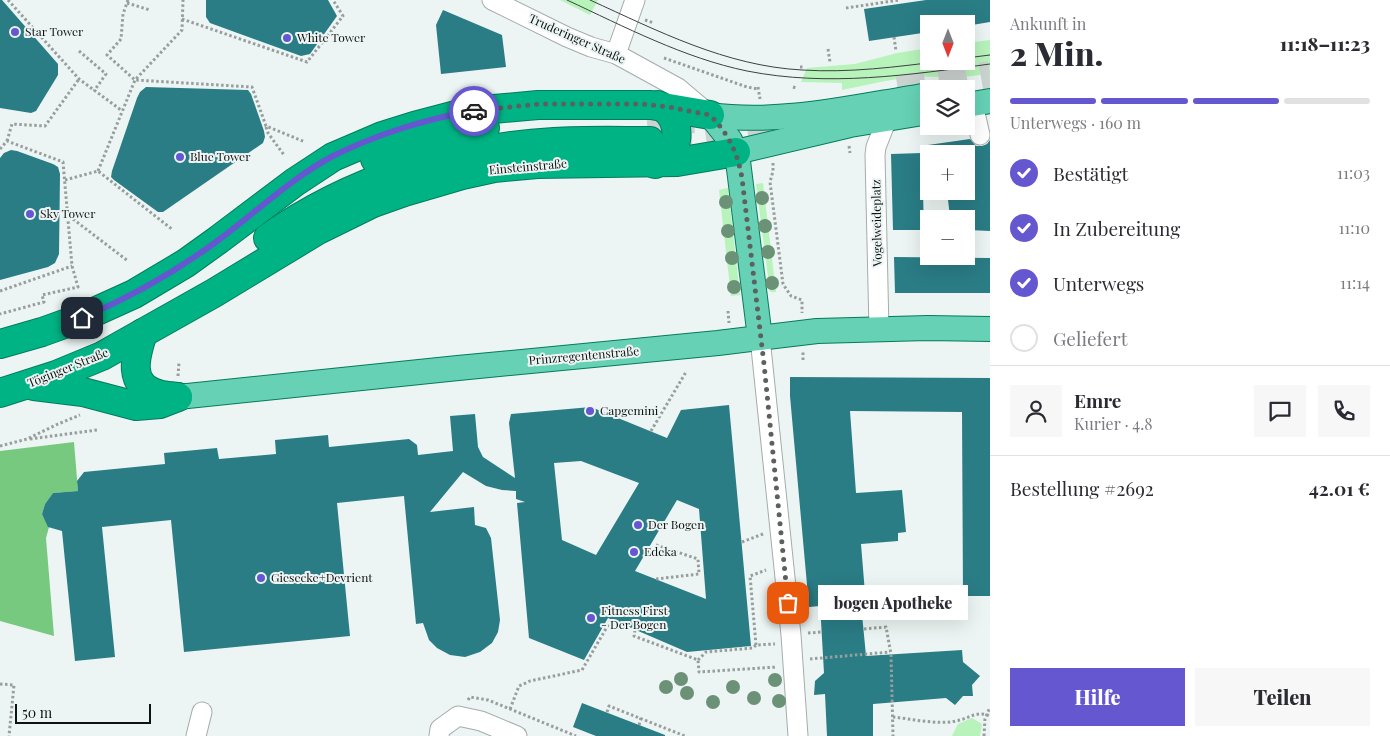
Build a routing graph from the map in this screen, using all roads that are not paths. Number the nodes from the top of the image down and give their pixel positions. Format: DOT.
graph roads {
  1 [pos="492,0"];
  2 [pos="635,0"];
  3 [pos="527,8"];
  4 [pos="616,54"];
  5 [pos="990,85"];
  6 [pos="920,96"];
  7 [pos="975,99"];
  8 [pos="975,106"];
  9 [pos="920,114"];
  10 [pos="710,115"];
  11 [pos="887,119"];
  12 [pos="652,133"];
  13 [pos="980,135"];
  14 [pos="736,152"];
  15 [pos="151,328"];
  16 [pos="990,329"];
  17 [pos="880,330"];
  18 [pos="760,338"];
  19 [pos="0,344"];
  20 [pos="27,386"];
  21 [pos="0,393"];
  22 [pos="178,397"];
  23 [pos="202,712"];
  24 [pos="196,736"];
  25 [pos="438,736"];
  26 [pos="517,736"];
  27 [pos="798,736"];
  1 -- 3 [label="street, Truderinger Straße"];
  2 -- 4 [label="street"];
  3 -- 4 [label="street, Truderinger Straße"];
  4 -- 10 [label="street, Truderinger Straße"];
  5 -- 7 [label="main road"];
  6 -- 10 [label="main road"];
  8 -- 13 [label="street"];
  9 -- 11 [label="main road"];
  10 -- 12 [label="highway"];
  10 -- 14 [label="main road"];
  11 -- 14 [label="main road"];
  11 -- 17 [label="street, Vogelweideplatz"];
  12 -- 14 [label="highway"];
  12 -- 15 [label="highway, Töginger Straße"];
  12 -- 19 [label="highway"];
  14 -- 18 [label="main road"];
  15 -- 20 [label="highway, Töginger Straße"];
  15 -- 22 [label="highway"];
  16 -- 17 [label="main road, Prinzregentenstraße"];
  17 -- 18 [label="main road, Prinzregentenstraße"];
  18 -- 22 [label="main road, Prinzregentenstraße"];
  18 -- 27 [label="street"];
  20 -- 21 [label="highway, Töginger Straße"];
  20 -- 22 [label="highway"];
  23 -- 24 [label="street"];
  25 -- 26 [label="street"];
}
